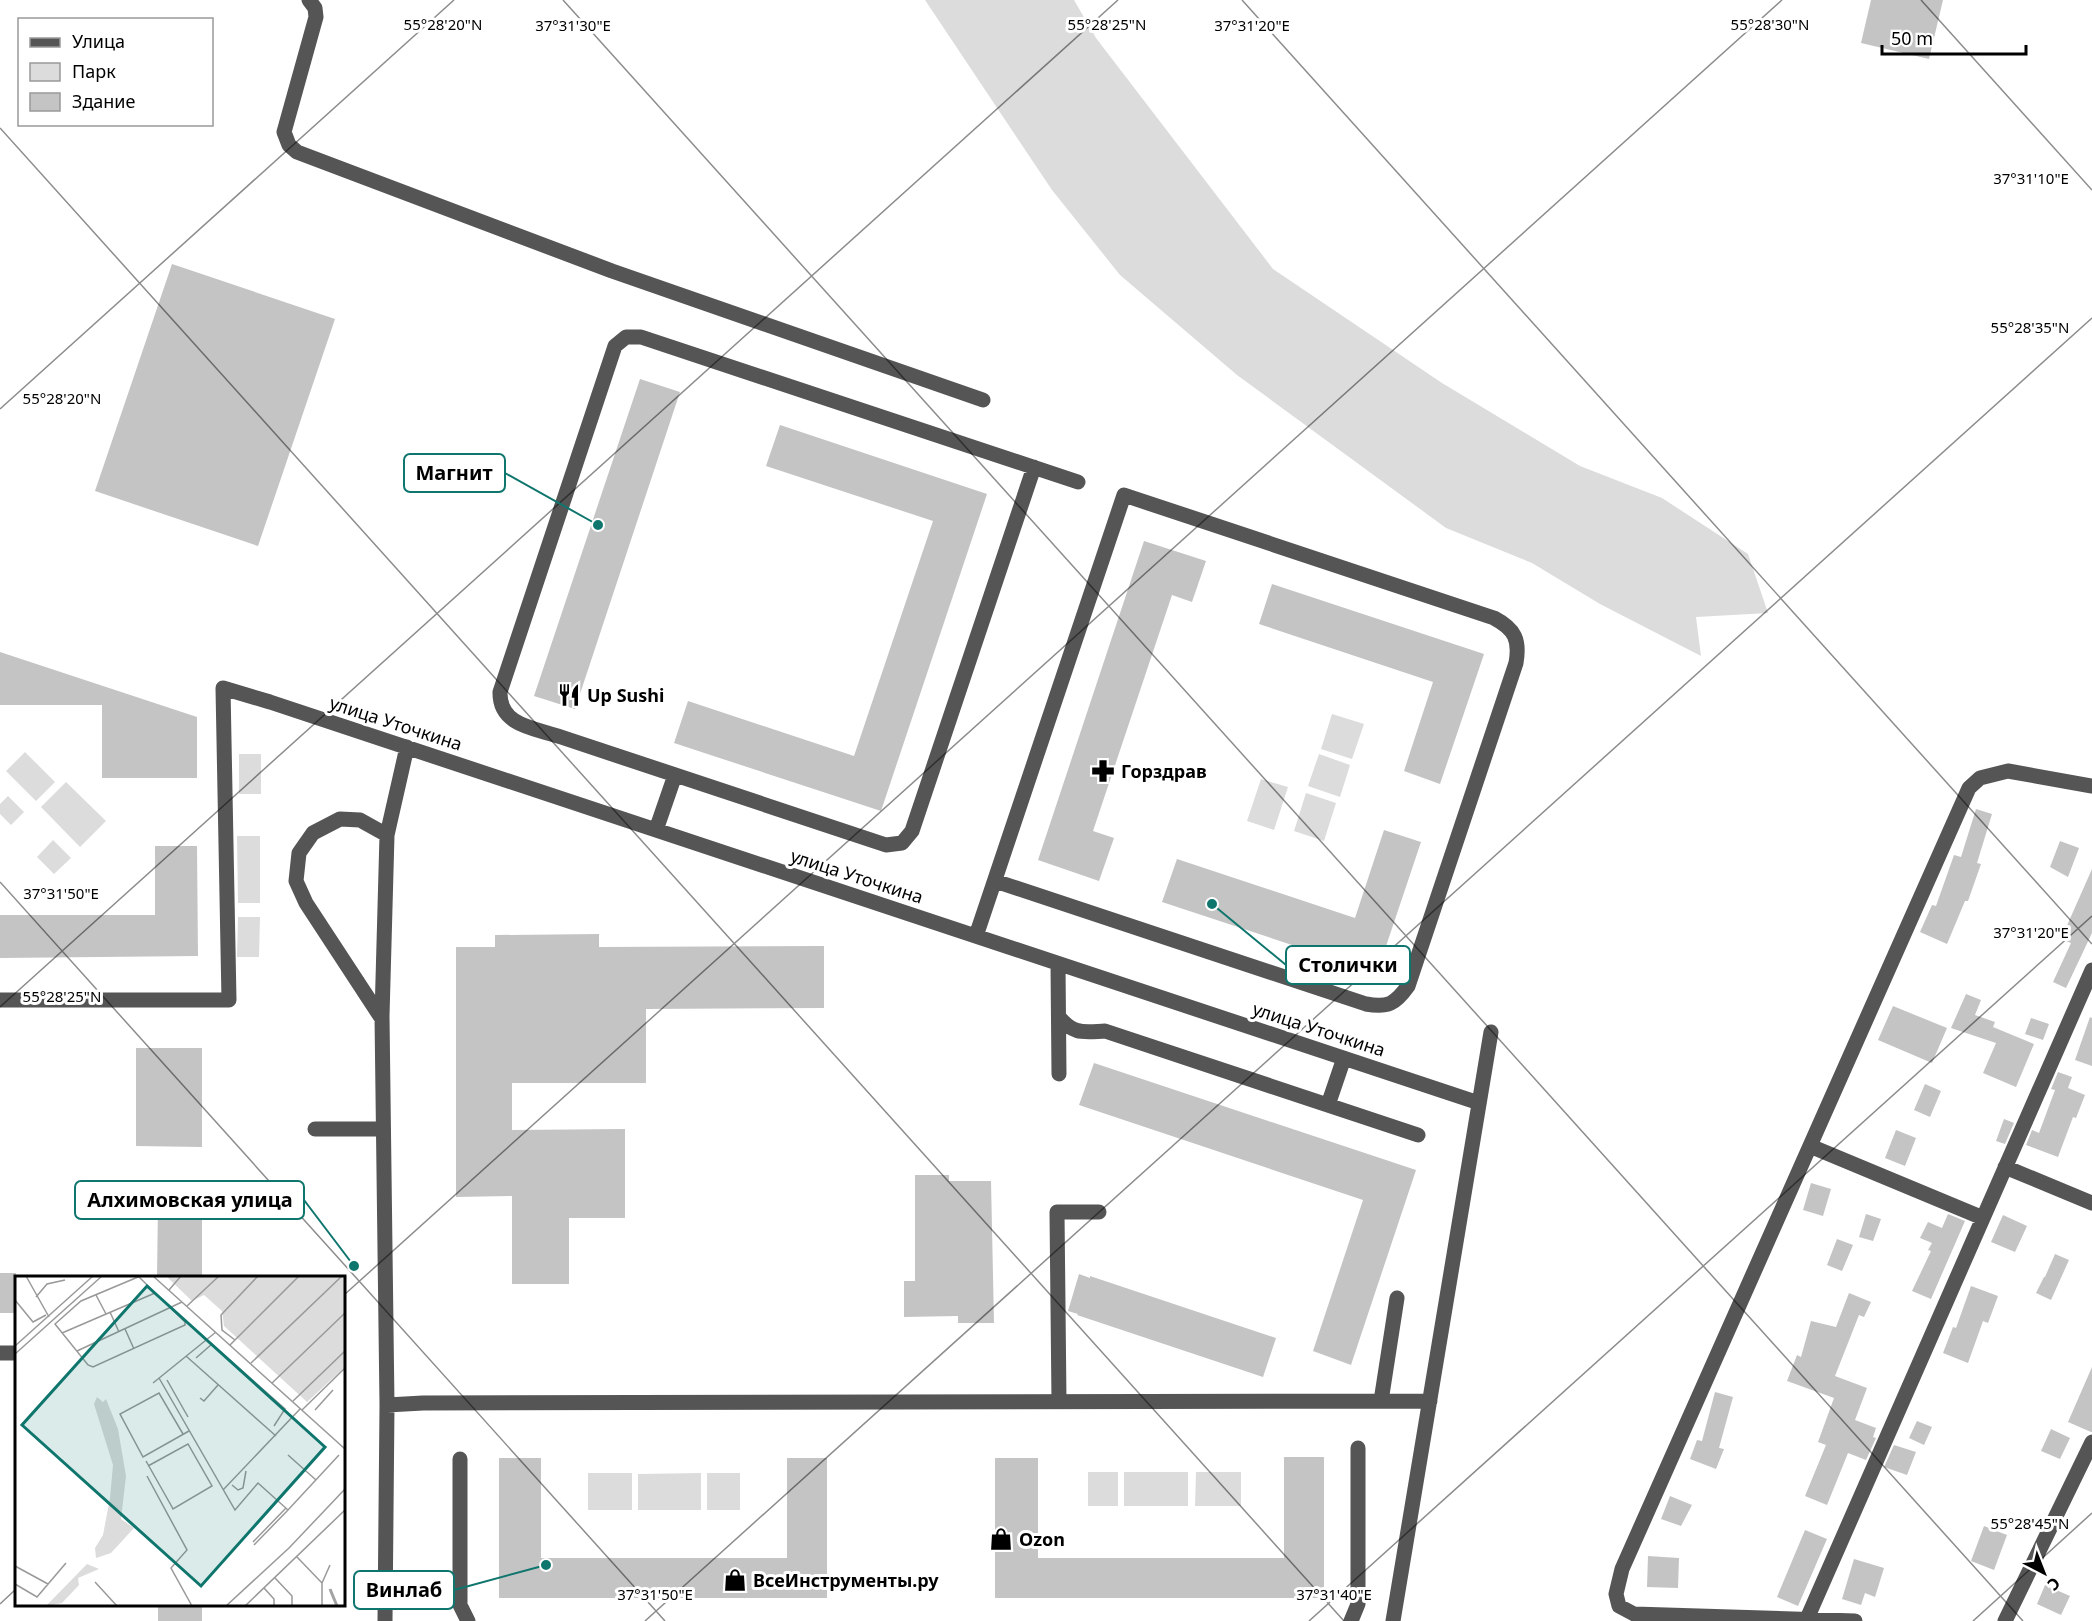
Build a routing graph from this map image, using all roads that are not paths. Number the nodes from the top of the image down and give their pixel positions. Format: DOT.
graph roads {
  1 [pos="309,0"];
  2 [pos="983,400"];
  3 [pos="1034,467"];
  4 [pos="1078,482"];
  5 [pos="407,747"];
  6 [pos="675,775"];
  7 [pos="2092,786"];
  8 [pos="656,830"];
  9 [pos="387,835"];
  10 [pos="995,881"];
  11 [pos="976,936"];
  12 [pos="1059,964"];
  13 [pos="2092,970"];
  14 [pos="0,1000"];
  15 [pos="1059,1017"];
  16 [pos="382,1019"];
  17 [pos="1491,1032"];
  18 [pos="1344,1058"];
  19 [pos="1059,1074"];
  20 [pos="1479,1103"];
  21 [pos="1328,1105"];
  22 [pos="315,1129"];
  23 [pos="383,1129"];
  24 [pos="1418,1135"];
  25 [pos="1810,1146"];
  26 [pos="2005,1167"];
  27 [pos="2092,1203"];
  28 [pos="1099,1212"];
  29 [pos="1983,1218"];
  30 [pos="1397,1298"];
  31 [pos="1059,1401"];
  32 [pos="1381,1401"];
  33 [pos="1430,1401"];
  34 [pos="387,1405"];
  35 [pos="2092,1442"];
  36 [pos="1358,1448"];
  37 [pos="460,1459"];
  38 [pos="1806,1620"];
  39 [pos="385,1621"];
  40 [pos="468,1621"];
  41 [pos="1351,1621"];
  42 [pos="1393,1621"];
  43 [pos="1855,1621"];
  44 [pos="2005,1621"];
  1 -- 2 [label="street"];
  3 -- 4 [label="street"];
  3 -- 6 [label="street"];
  3 -- 6 [label="street"];
  5 -- 8 [label="street, улица Уточкина"];
  5 -- 9 [label="street"];
  5 -- 14 [label="street, улица Уточкина"];
  6 -- 8 [label="street"];
  7 -- 25 [label="street"];
  8 -- 11 [label="street, улица Уточкина"];
  9 -- 16 [label="street"];
  9 -- 16 [label="street"];
  10 -- 10 [label="street"];
  10 -- 11 [label="street"];
  11 -- 12 [label="street, улица Уточкина"];
  12 -- 15 [label="street"];
  12 -- 18 [label="street, улица Уточкина"];
  13 -- 26 [label="street"];
  15 -- 19 [label="street"];
  15 -- 21 [label="street"];
  16 -- 23 [label="street"];
  17 -- 20 [label="street"];
  18 -- 20 [label="street, улица Уточкина"];
  18 -- 21 [label="street"];
  20 -- 33 [label="street"];
  21 -- 24 [label="street"];
  22 -- 23 [label="street"];
  23 -- 34 [label="street"];
  25 -- 29 [label="street"];
  25 -- 38 [label="street"];
  26 -- 27 [label="street"];
  26 -- 29 [label="street"];
  28 -- 31 [label="street"];
  29 -- 38 [label="street"];
  30 -- 32 [label="street"];
  31 -- 32 [label="street"];
  31 -- 34 [label="street"];
  32 -- 33 [label="street"];
  33 -- 42 [label="street"];
  34 -- 39 [label="street"];
  35 -- 44 [label="street"];
  36 -- 41 [label="street"];
  37 -- 40 [label="street"];
  38 -- 43 [label="street"];
}
